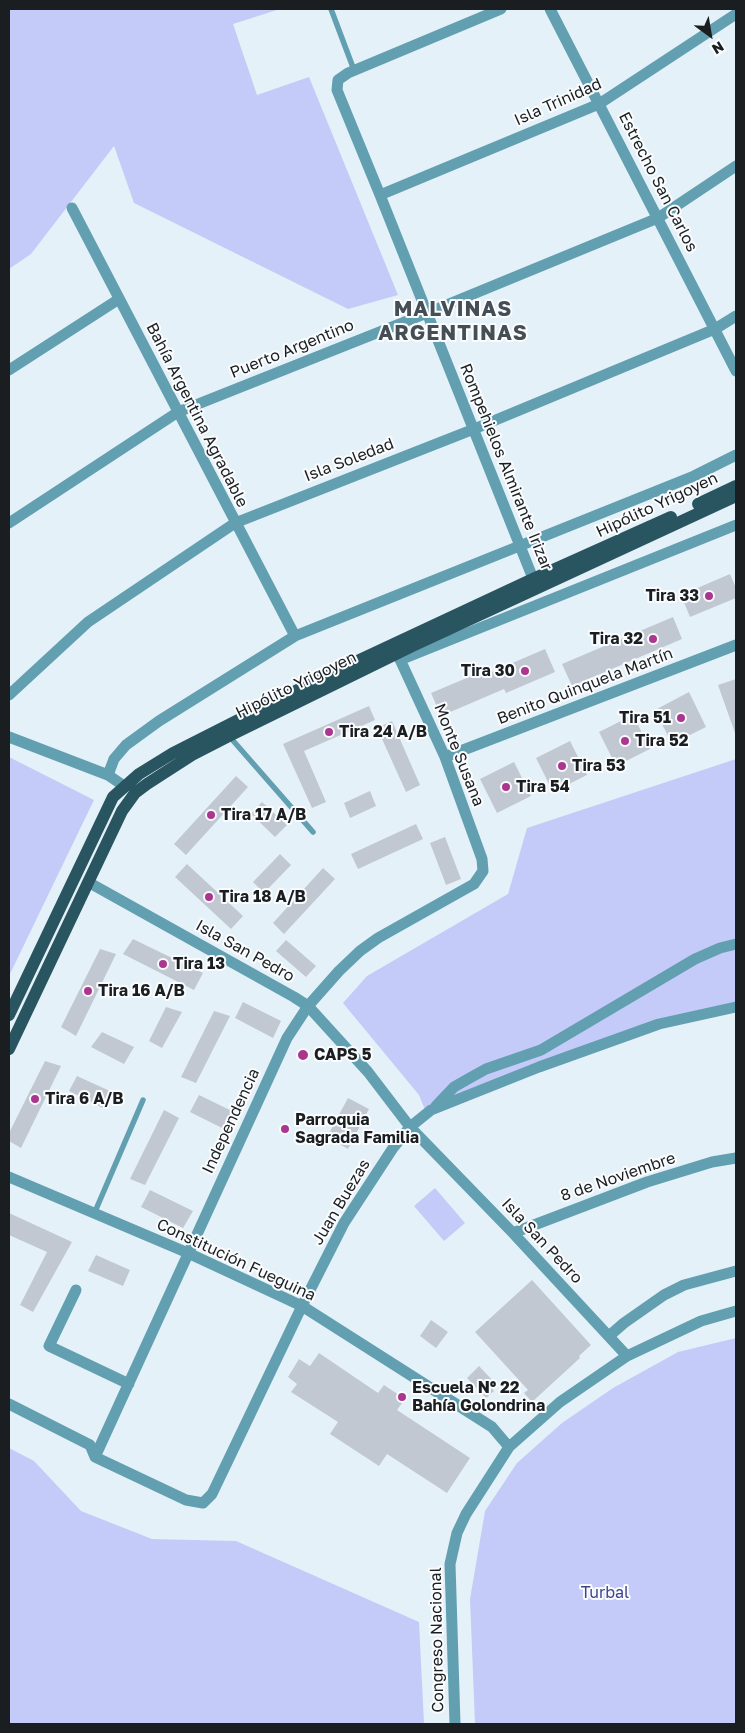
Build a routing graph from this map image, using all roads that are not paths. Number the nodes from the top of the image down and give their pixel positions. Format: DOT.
graph roads {
  1 [pos="331,9"];
  2 [pos="501,9"];
  3 [pos="550,9"];
  4 [pos="736,14"];
  5 [pos="354,70"];
  6 [pos="599,104"];
  7 [pos="736,166"];
  8 [pos="380,195"];
  9 [pos="72,208"];
  10 [pos="658,218"];
  11 [pos="119,299"];
  12 [pos="427,313"];
  13 [pos="736,316"];
  14 [pos="715,330"];
  15 [pos="9,370"];
  16 [pos="736,371"];
  17 [pos="178,412"];
  18 [pos="474,429"];
  19 [pos="736,455"];
  20 [pos="736,486"];
  21 [pos="736,496"];
  22 [pos="9,523"];
  23 [pos="235,523"];
  24 [pos="736,525"];
  25 [pos="520,547"];
  26 [pos="534,583"];
  27 [pos="295,636"];
  28 [pos="736,645"];
  29 [pos="398,657"];
  30 [pos="9,695"];
  31 [pos="230,736"];
  32 [pos="9,737"];
  33 [pos="444,757"];
  34 [pos="108,775"];
  35 [pos="124,786"];
  36 [pos="313,832"];
  37 [pos="483,871"];
  38 [pos="88,882"];
  39 [pos="736,944"];
  40 [pos="308,1006"];
  41 [pos="736,1007"];
  42 [pos="9,1015"];
  43 [pos="9,1049"];
  44 [pos="143,1100"];
  45 [pos="431,1110"];
  46 [pos="410,1127"];
  47 [pos="736,1158"];
  48 [pos="9,1177"];
  49 [pos="94,1214"];
  50 [pos="512,1233"];
  51 [pos="188,1253"];
  52 [pos="736,1272"];
  53 [pos="76,1290"];
  54 [pos="302,1306"];
  55 [pos="736,1311"];
  56 [pos="610,1336"];
  57 [pos="627,1356"];
  58 [pos="129,1384"];
  59 [pos="9,1404"];
  60 [pos="509,1447"];
  61 [pos="95,1457"];
  62 [pos="455,1724"];
  1 -- 5 [label="lane"];
  2 -- 5 [label="street"];
  3 -- 6 [label="street, Estrecho San Carlos"];
  4 -- 6 [label="street, Isla Trinidad"];
  5 -- 8 [label="street, Rompehielos Almirante Irizar"];
  6 -- 8 [label="street, Isla Trinidad"];
  6 -- 10 [label="street, Estrecho San Carlos"];
  7 -- 10 [label="street, Puerto Argentino"];
  8 -- 12 [label="street, Rompehielos Almirante Irizar"];
  9 -- 11 [label="street, Bahía Argentina Agradable"];
  10 -- 12 [label="street, Puerto Argentino"];
  10 -- 14 [label="street, Estrecho San Carlos"];
  11 -- 15 [label="street"];
  11 -- 17 [label="street, Bahía Argentina Agradable"];
  12 -- 17 [label="street, Puerto Argentino"];
  12 -- 18 [label="street, Rompehielos Almirante Irizar"];
  13 -- 14 [label="street, Isla Soledad"];
  14 -- 16 [label="street, Estrecho San Carlos"];
  14 -- 18 [label="street, Isla Soledad"];
  17 -- 22 [label="street, Puerto Argentino"];
  17 -- 23 [label="street, Bahía Argentina Agradable"];
  18 -- 23 [label="street, Isla Soledad"];
  18 -- 25 [label="street, Rompehielos Almirante Irizar"];
  19 -- 25 [label="street"];
  20 -- 26 [label="main road, Hipólito Yrigoyen"];
  21 -- 26 [label="main road, Hipólito Yrigoyen"];
  23 -- 27 [label="street, Bahía Argentina Agradable"];
  23 -- 30 [label="street, Isla Soledad"];
  24 -- 29 [label="street"];
  25 -- 26 [label="street, Rompehielos Almirante Irizar"];
  25 -- 27 [label="street"];
  26 -- 29 [label="main road, Hipólito Yrigoyen"];
  26 -- 35 [label="main road, Hipólito Yrigoyen"];
  27 -- 34 [label="street"];
  28 -- 33 [label="street, Benito Quinquela Martín"];
  29 -- 31 [label="main road, Hipólito Yrigoyen"];
  29 -- 33 [label="street, Monte Susana"];
  31 -- 36 [label="lane"];
  31 -- 38 [label="main road, Hipólito Yrigoyen"];
  32 -- 34 [label="street"];
  33 -- 37 [label="street, Monte Susana"];
  34 -- 35 [label="street"];
  35 -- 42 [label="main road, Hipólito Yrigoyen"];
  37 -- 40 [label="street, Independencia"];
  38 -- 40 [label="street, Isla San Pedro"];
  38 -- 43 [label="main road, Hipólito Yrigoyen"];
  39 -- 45 [label="street"];
  40 -- 46 [label="street, Isla San Pedro"];
  40 -- 51 [label="street, Independencia"];
  41 -- 45 [label="street, Juan Buezas"];
  44 -- 49 [label="lane"];
  45 -- 46 [label="street, Juan Buezas"];
  46 -- 50 [label="street, Isla San Pedro"];
  46 -- 54 [label="street, Juan Buezas"];
  47 -- 50 [label="street, 8 de Noviembre"];
  48 -- 49 [label="street, Constitución Fueguina"];
  49 -- 51 [label="street, Constitución Fueguina"];
  50 -- 56 [label="street, Isla San Pedro"];
  51 -- 54 [label="street, Constitución Fueguina"];
  51 -- 58 [label="street, Independencia"];
  52 -- 56 [label="street"];
  53 -- 58 [label="street"];
  54 -- 60 [label="street, Constitución Fueguina"];
  54 -- 61 [label="street, Juan Buezas"];
  55 -- 57 [label="street, Congreso Nacional"];
  56 -- 57 [label="street, Isla San Pedro"];
  57 -- 60 [label="street, Congreso Nacional"];
  58 -- 61 [label="street, Independencia"];
  59 -- 61 [label="street"];
  60 -- 62 [label="street, Congreso Nacional"];
}
